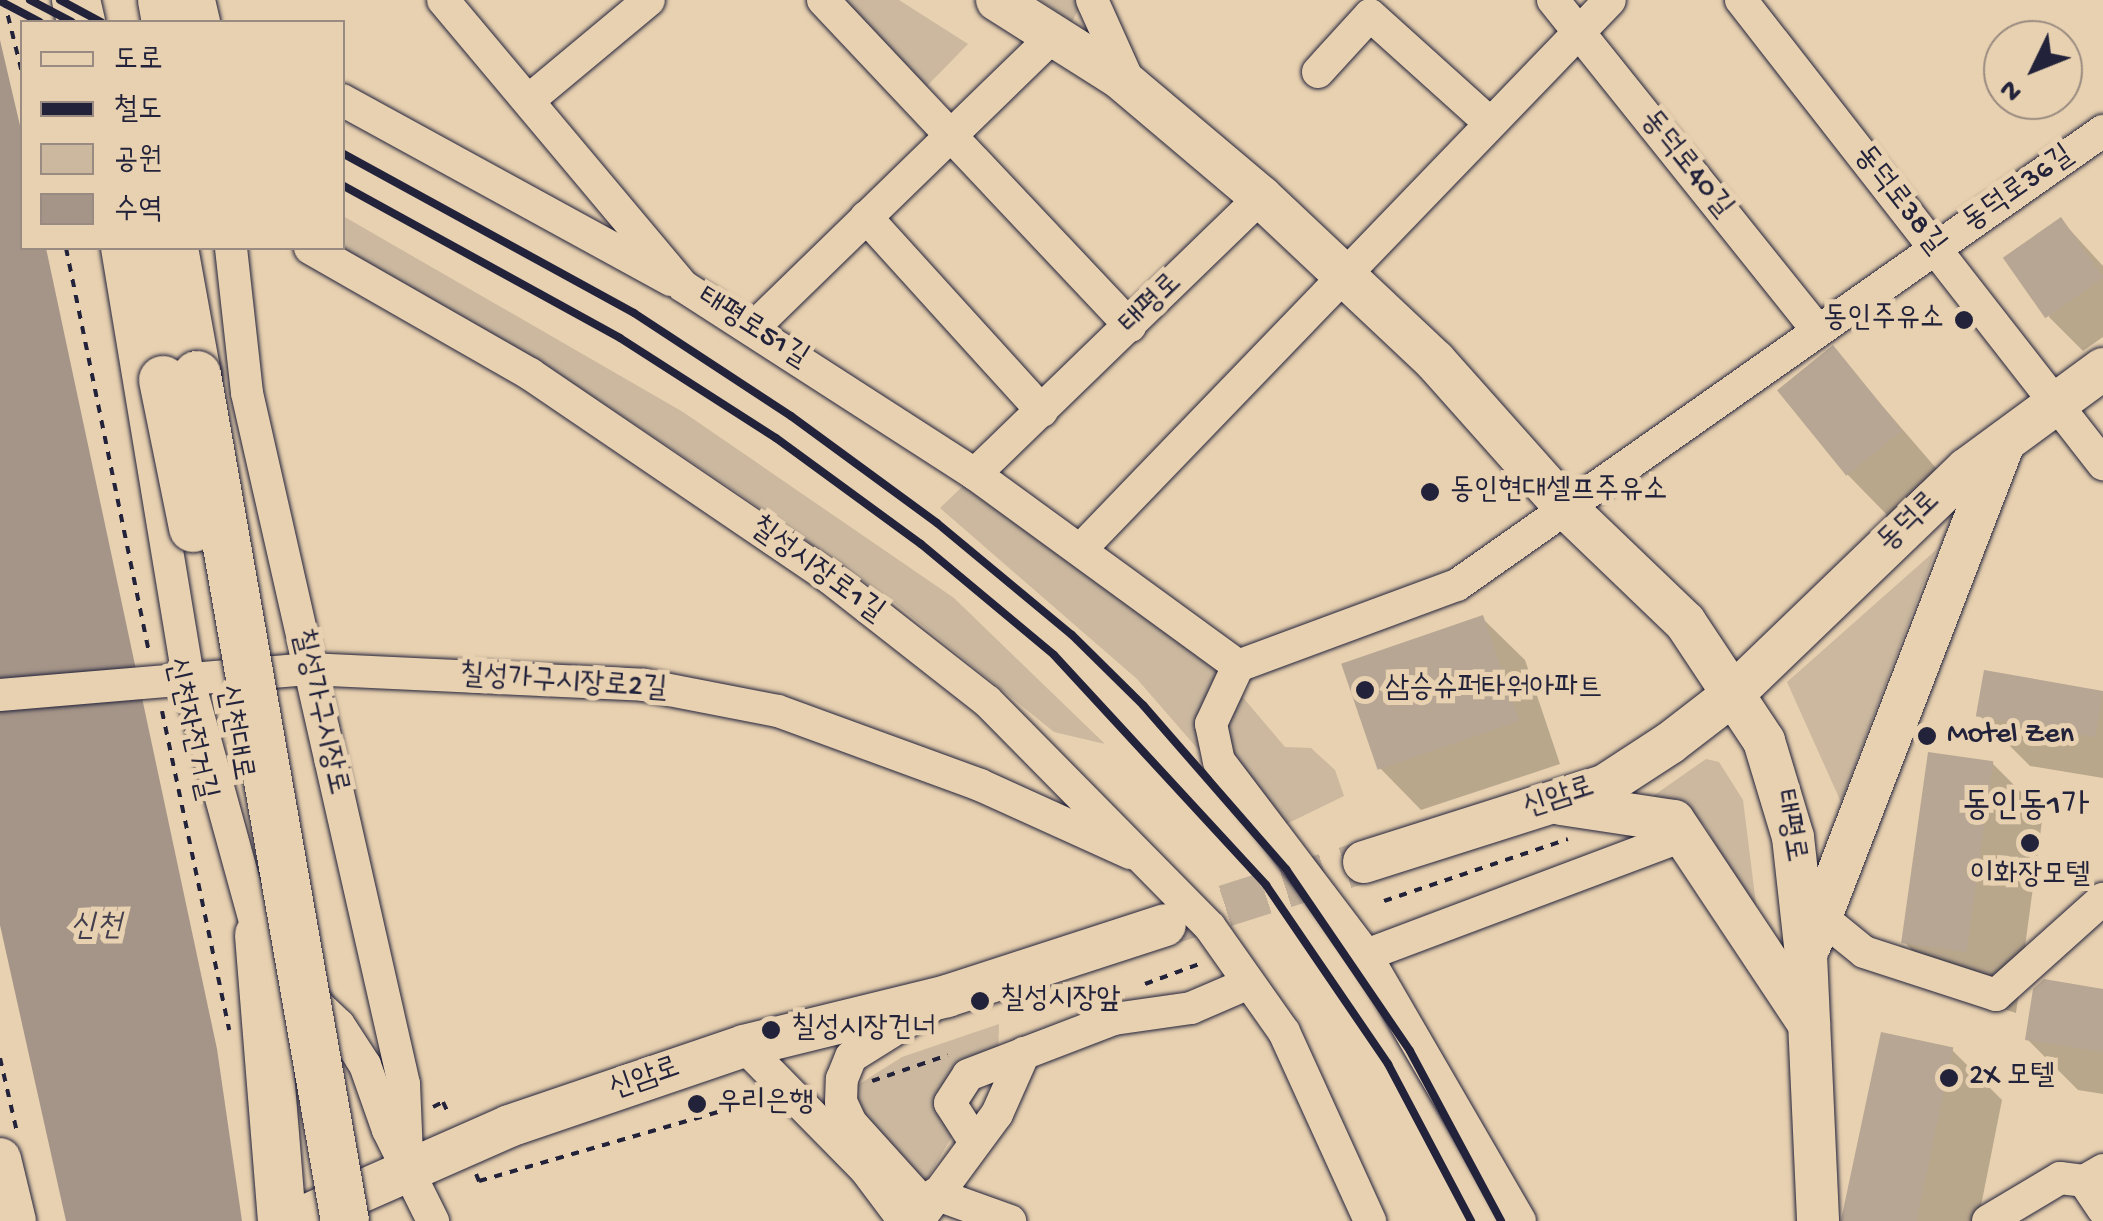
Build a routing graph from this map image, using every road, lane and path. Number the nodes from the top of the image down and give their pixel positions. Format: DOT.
graph roads {
  1 [pos="4,0"];
  2 [pos="649,0"];
  3 [pos="824,0"];
  4 [pos="997,0"];
  5 [pos="1092,0"];
  6 [pos="1554,0"];
  7 [pos="1610,0"];
  8 [pos="1741,0"];
  9 [pos="450,3"];
  10 [pos="1578,32"];
  11 [pos="1054,36"];
  12 [pos="20,65"];
  13 [pos="1318,72"];
  14 [pos="1132,89"];
  15 [pos="530,100"];
  16 [pos="345,102"];
  17 [pos="1489,122"];
  18 [pos="2103,131"];
  19 [pos="950,136"];
  20 [pos="1261,198"];
  21 [pos="866,217"];
  22 [pos="1934,248"];
  23 [pos="66,250"];
  24 [pos="117,250"];
  25 [pos="172,250"];
  26 [pos="193,250"];
  27 [pos="231,250"];
  28 [pos="313,250"];
  29 [pos="1342,274"];
  30 [pos="152,275"];
  31 [pos="684,286"];
  32 [pos="1130,326"];
  33 [pos="753,328"];
  34 [pos="1817,330"];
  35 [pos="2103,369"];
  36 [pos="180,377"];
  37 [pos="2054,402"];
  38 [pos="1042,411"];
  39 [pos="2007,438"];
  40 [pos="2103,464"];
  41 [pos="976,474"];
  42 [pos="1566,508"];
  43 [pos="1081,549"];
  44 [pos="1238,666"];
  45 [pos="308,669"];
  46 [pos="188,678"];
  47 [pos="154,686"];
  48 [pos="0,695"];
  49 [pos="1732,695"];
  50 [pos="1550,802"];
  51 [pos="1684,836"];
  52 [pos="1628,851"];
  53 [pos="1147,862"];
  54 [pos="1364,862"];
  55 [pos="2103,898"];
  56 [pos="1384,901"];
  57 [pos="1166,925"];
  58 [pos="259,935"];
  59 [pos="1813,936"];
  60 [pos="1366,955"];
  61 [pos="1249,983"];
  62 [pos="947,996"];
  63 [pos="1809,1024"];
  64 [pos="231,1038"];
  65 [pos="744,1046"];
  66 [pos="1024,1053"];
  67 [pos="974,1142"];
  68 [pos="0,1159"];
  69 [pos="408,1175"];
  70 [pos="2094,1176"];
  71 [pos="349,1207"];
  72 [pos="2103,1210"];
  73 [pos="922,1212"];
  74 [pos="15,1221"];
  75 [pos="282,1221"];
  76 [pos="294,1221"];
  77 [pos="314,1221"];
  78 [pos="433,1221"];
  79 [pos="904,1221"];
  80 [pos="1010,1221"];
  81 [pos="1370,1221"];
  82 [pos="1520,1221"];
  83 [pos="1818,1221"];
  84 [pos="1988,1221"];
  1 -- 12 [label="path"];
  2 -- 15 [label="street"];
  3 -- 19 [label="street"];
  4 -- 11 [label="main road, 태평로"];
  5 -- 14 [label="street"];
  6 -- 10 [label="street, 동덕로40길"];
  7 -- 10 [label="street"];
  8 -- 22 [label="street, 동덕로38길"];
  9 -- 15 [label="street, 태평로51길"];
  10 -- 17 [label="street"];
  10 -- 34 [label="street, 동덕로40길"];
  11 -- 14 [label="main road, 태평로"];
  11 -- 19 [label="street"];
  13 -- 17 [label="street"];
  14 -- 20 [label="main road, 태평로"];
  15 -- 31 [label="street, 태평로51길"];
  16 -- 31 [label="street"];
  17 -- 29 [label="street"];
  18 -- 22 [label="street, 동덕로36길"];
  19 -- 21 [label="street"];
  19 -- 32 [label="street"];
  20 -- 29 [label="main road, 태평로"];
  20 -- 32 [label="street, 태평로"];
  21 -- 33 [label="street"];
  21 -- 38 [label="street"];
  22 -- 34 [label="street"];
  22 -- 37 [label="street, 동덕로38길"];
  23 -- 47 [label="path, 신천자전거길"];
  24 -- 46 [label="street"];
  25 -- 30 [label="highway, 신천대로"];
  26 -- 30 [label="highway"];
  27 -- 45 [label="street, 칠성가구시장로"];
  28 -- 53 [label="street, 칠성시장로1길"];
  29 -- 42 [label="main road, 태평로"];
  29 -- 43 [label="street"];
  30 -- 36 [label="highway, 신천대로"];
  31 -- 33 [label="street, 태평로51길"];
  32 -- 38 [label="street, 태평로"];
  33 -- 41 [label="street, 태평로51길"];
  34 -- 42 [label="street"];
  35 -- 37 [label="main road, 동덕로"];
  36 -- 71 [label="highway, 신천대로, bridge"];
  36 -- 77 [label="highway, 신천대로, bridge"];
  37 -- 39 [label="main road, 동덕로"];
  37 -- 40 [label="street, 동덕로38길"];
  38 -- 41 [label="street, 태평로"];
  39 -- 49 [label="main road, 동덕로"];
  39 -- 59 [label="main road"];
  41 -- 43 [label="street, 태평로51길"];
  42 -- 44 [label="street"];
  42 -- 49 [label="main road, 태평로"];
  43 -- 44 [label="street, 태평로51길"];
  44 -- 60 [label="street"];
  45 -- 46 [label="street, 칠성가구시장로2길"];
  45 -- 53 [label="street, 칠성가구시장로2길"];
  45 -- 69 [label="street, 칠성가구시장로"];
  46 -- 47 [label="street, 칠성가구시장로2길"];
  46 -- 58 [label="street"];
  47 -- 48 [label="street, 칠성가구시장로2길"];
  47 -- 64 [label="path, 신천자전거길"];
  49 -- 50 [label="main road, 신암로"];
  49 -- 59 [label="main road, 태평로"];
  50 -- 51 [label="main road"];
  50 -- 54 [label="main road, 신암로"];
  51 -- 52 [label="street"];
  51 -- 63 [label="main road"];
  52 -- 56 [label="path"];
  52 -- 60 [label="street"];
  53 -- 61 [label="street, 칠성시장로1길"];
  55 -- 59 [label="street"];
  57 -- 62 [label="main road, 신암로"];
  58 -- 69 [label="street"];
  58 -- 75 [label="highway"];
  59 -- 63 [label="main road, 태평로"];
  60 -- 82 [label="street"];
  61 -- 66 [label="street"];
  61 -- 81 [label="street, 칠성시장로1길"];
  62 -- 65 [label="main road, 신암로"];
  62 -- 73 [label="street, 신암로"];
  63 -- 83 [label="main road, 태평로"];
  65 -- 69 [label="main road, 신암로"];
  65 -- 79 [label="street"];
  66 -- 67 [label="street"];
  66 -- 67 [label="street"];
  67 -- 73 [label="street"];
  68 -- 74 [label="main road"];
  69 -- 71 [label="main road, 신암로"];
  69 -- 78 [label="street"];
  70 -- 72 [label="street"];
  70 -- 84 [label="street"];
  71 -- 76 [label="main road, 신암로"];
  73 -- 80 [label="street"];
}
